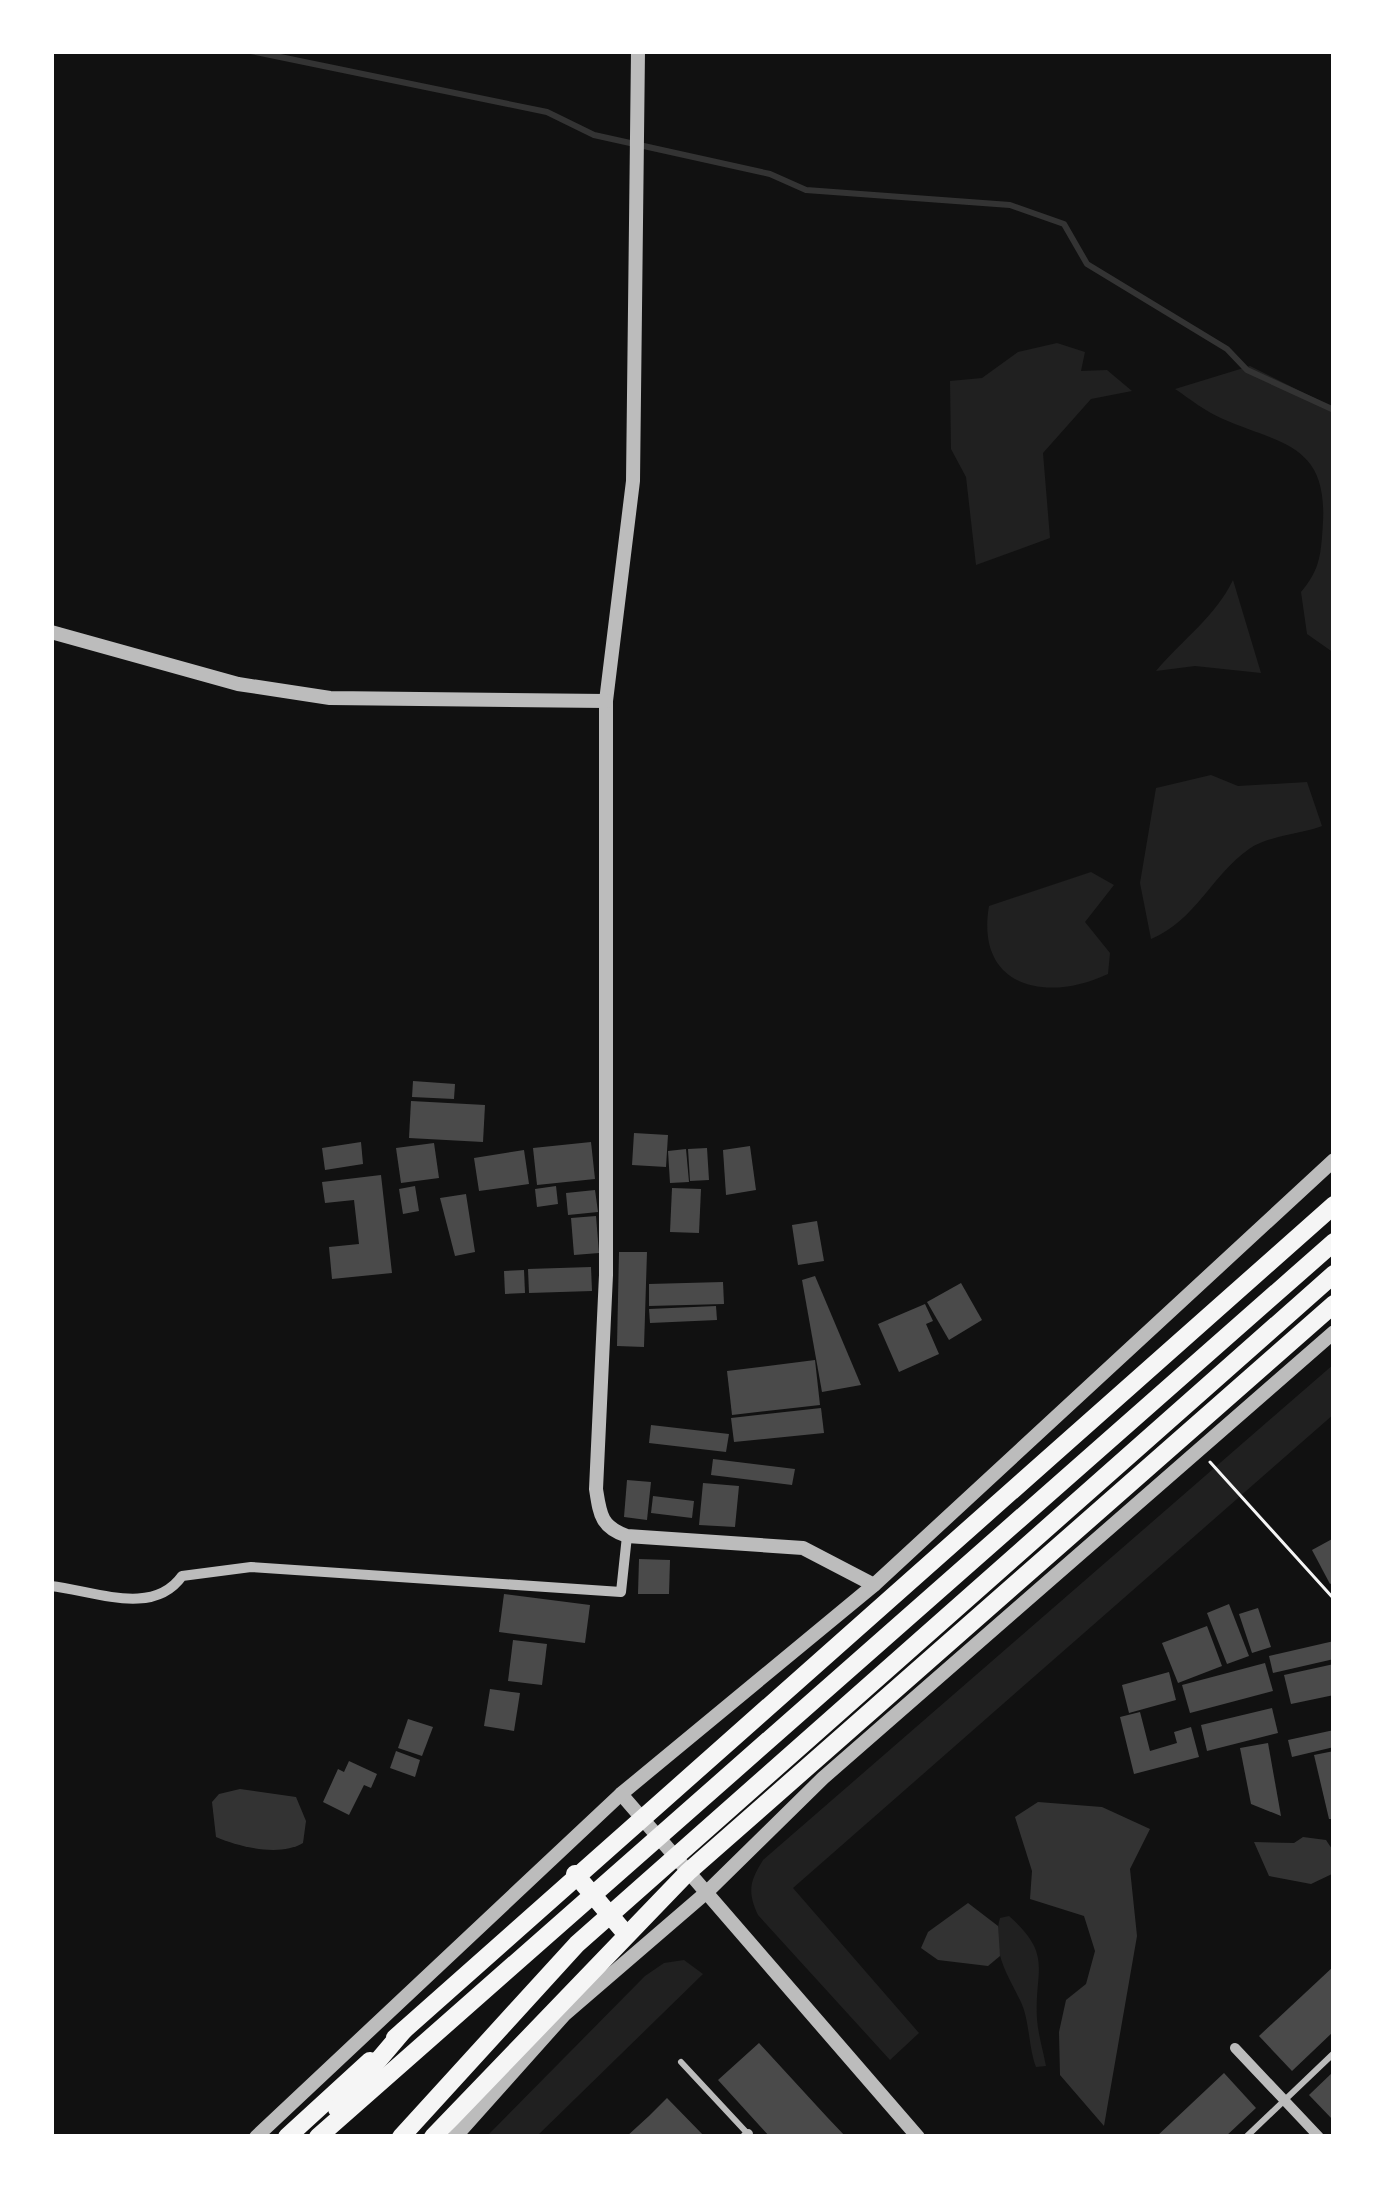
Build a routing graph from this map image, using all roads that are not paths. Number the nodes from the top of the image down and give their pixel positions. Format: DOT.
graph roads {
  1 [pos="638,51"];
  2 [pos="51,632"];
  3 [pos="606,700"];
  4 [pos="1334,1160"];
  5 [pos="1334,1205"];
  6 [pos="1334,1241"];
  7 [pos="1334,1274"];
  8 [pos="1334,1304"];
  9 [pos="1334,1332"];
  10 [pos="627,1536"];
  11 [pos="51,1586"];
  12 [pos="874,1586"];
  13 [pos="722,1743"];
  14 [pos="621,1794"];
  15 [pos="772,1795"];
  16 [pos="638,1818"];
  17 [pos="688,1872"];
  18 [pos="574,1874"];
  19 [pos="708,1891"];
  20 [pos="626,1934"];
  21 [pos="404,2030"];
  22 [pos="1235,2048"];
  23 [pos="1334,2053"];
  24 [pos="681,2062"];
  25 [pos="1284,2100"];
  26 [pos="748,2136"];
  27 [pos="256,2137"];
  28 [pos="287,2137"];
  29 [pos="315,2137"];
  30 [pos="401,2137"];
  31 [pos="433,2137"];
  32 [pos="455,2137"];
  33 [pos="918,2137"];
  34 [pos="1246,2137"];
  35 [pos="1318,2137"];
  1 -- 3 [label="street"];
  2 -- 3 [label="street"];
  3 -- 10 [label="street"];
  4 -- 12 [label="street"];
  5 -- 13 [label="main road"];
  6 -- 29 [label="main road"];
  7 -- 30 [label="main road"];
  8 -- 15 [label="main road"];
  9 -- 19 [label="street"];
  10 -- 11 [label="street"];
  10 -- 12 [label="street"];
  12 -- 14 [label="street"];
  13 -- 15 [label="main road"];
  13 -- 16 [label="main road"];
  14 -- 16 [label="street"];
  14 -- 27 [label="street"];
  15 -- 17 [label="main road"];
  16 -- 17 [label="street"];
  16 -- 18 [label="main road"];
  17 -- 19 [label="street"];
  17 -- 20 [label="main road"];
  18 -- 20 [label="main road"];
  18 -- 21 [label="main road"];
  19 -- 32 [label="street"];
  19 -- 33 [label="street"];
  20 -- 31 [label="main road"];
  21 -- 28 [label="main road"];
  21 -- 29 [label="main road"];
  22 -- 25 [label="street"];
  23 -- 25 [label="lane"];
  24 -- 26 [label="lane"];
  25 -- 34 [label="lane"];
  25 -- 35 [label="street"];
}
